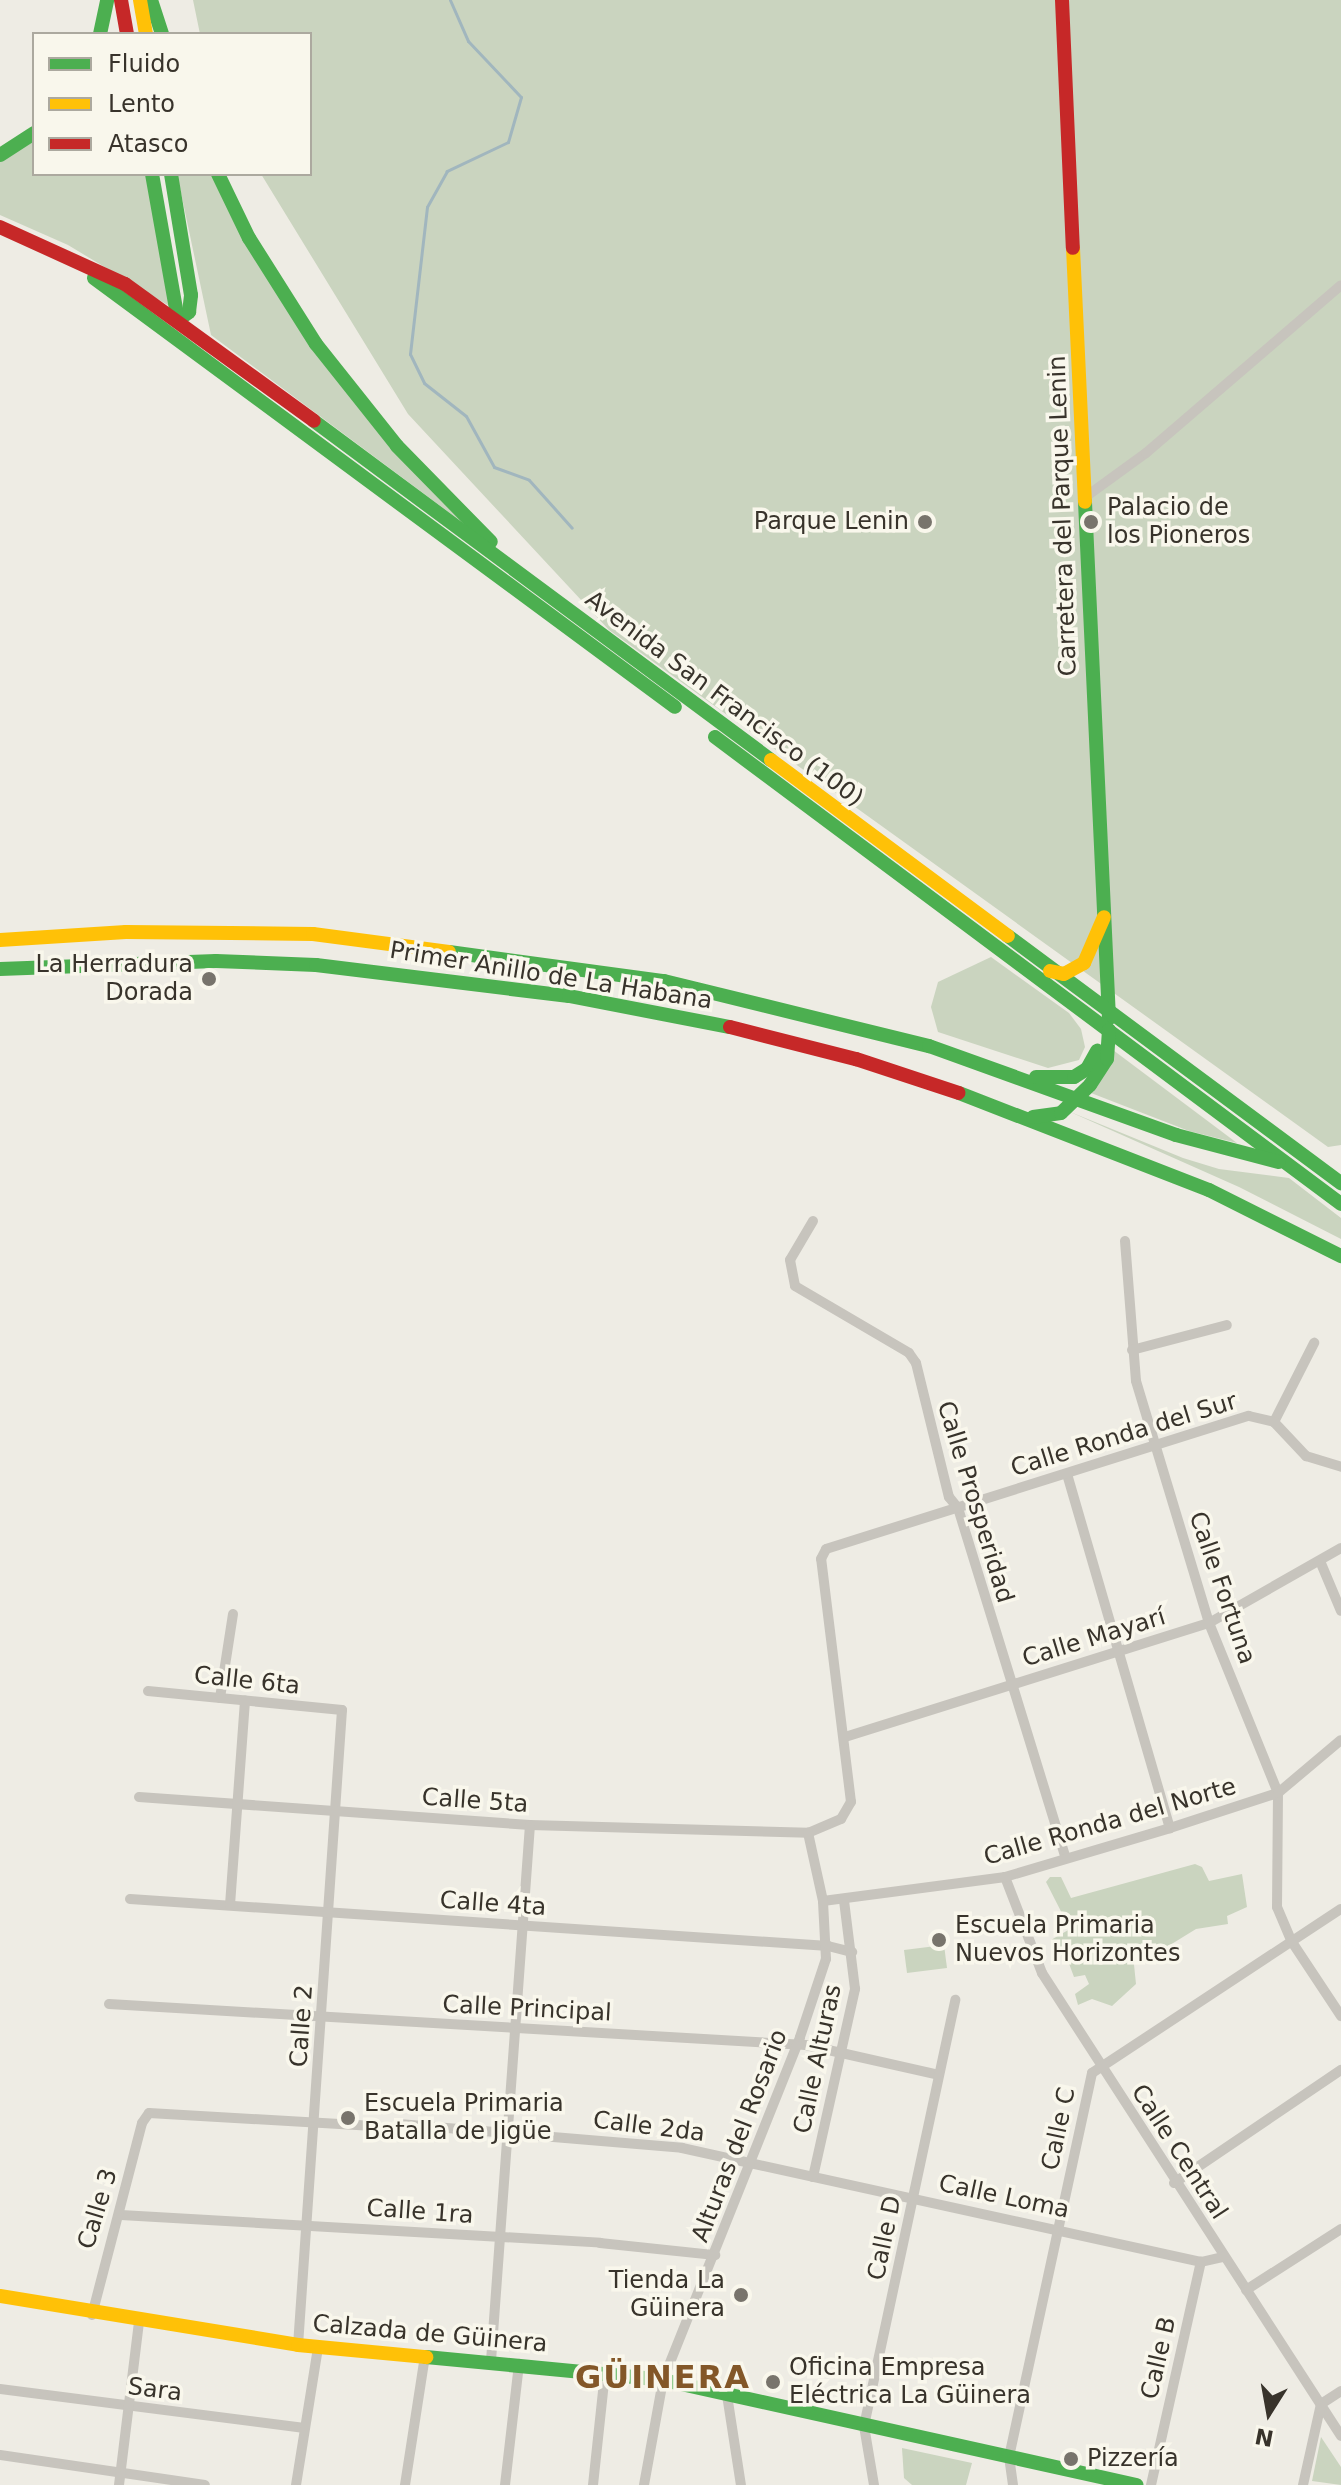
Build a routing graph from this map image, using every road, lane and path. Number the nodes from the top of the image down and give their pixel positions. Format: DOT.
graph roads {
  1 [pos="107,0"];
  2 [pos="121,0"];
  3 [pos="140,0"];
  4 [pos="151,0"];
  5 [pos="1062,0"];
  6 [pos="100,32"];
  7 [pos="127,32"];
  8 [pos="146,32"];
  9 [pos="161,32"];
  10 [pos="32,134"];
  11 [pos="0,155"];
  12 [pos="152,176"];
  13 [pos="171,176"];
  14 [pos="219,176"];
  15 [pos="0,227"];
  16 [pos="73,261"];
  17 [pos="1341,285"];
  18 [pos="178,320"];
  19 [pos="162,325"];
  20 [pos="191,345"];
  21 [pos="1084,498"];
  22 [pos="529,581"];
  23 [pos="1104,917"];
  24 [pos="0,940"];
  25 [pos="0,969"];
  26 [pos="1050,978"];
  27 [pos="1110,1015"];
  28 [pos="1109,1030"];
  29 [pos="1095,1054"];
  30 [pos="1017,1075"];
  31 [pos="1075,1097"];
  32 [pos="1030,1117"];
  33 [pos="1288,1165"];
  34 [pos="1341,1183"];
  35 [pos="1341,1204"];
  36 [pos="813,1221"];
  37 [pos="1125,1241"];
  38 [pos="1341,1256"];
  39 [pos="1227,1325"];
  40 [pos="1314,1343"];
  41 [pos="1132,1350"];
  42 [pos="1274,1422"];
  43 [pos="1155,1444"];
  44 [pos="1341,1467"];
  45 [pos="1067,1474"];
  46 [pos="958,1508"];
  47 [pos="1341,1548"];
  48 [pos="1320,1561"];
  49 [pos="1341,1611"];
  50 [pos="233,1614"];
  51 [pos="1209,1623"];
  52 [pos="1120,1653"];
  53 [pos="1009,1685"];
  54 [pos="148,1691"];
  55 [pos="220,1698"];
  56 [pos="245,1701"];
  57 [pos="342,1710"];
  58 [pos="845,1737"];
  59 [pos="1341,1740"];
  60 [pos="1278,1793"];
  61 [pos="139,1797"];
  62 [pos="235,1803"];
  63 [pos="335,1810"];
  64 [pos="530,1825"];
  65 [pos="1170,1828"];
  66 [pos="808,1833"];
  67 [pos="1066,1858"];
  68 [pos="1005,1877"];
  69 [pos="130,1899"];
  70 [pos="823,1901"];
  71 [pos="844,1901"];
  72 [pos="230,1905"];
  73 [pos="1341,1909"];
  74 [pos="330,1912"];
  75 [pos="522,1926"];
  76 [pos="1292,1942"];
  77 [pos="828,1946"];
  78 [pos="852,1952"];
  79 [pos="955,2000"];
  80 [pos="109,2004"];
  81 [pos="1341,2016"];
  82 [pos="322,2018"];
  83 [pos="514,2028"];
  84 [pos="797,2046"];
  85 [pos="842,2051"];
  86 [pos="1100,2065"];
  87 [pos="1341,2070"];
  88 [pos="939,2075"];
  89 [pos="316,2123"];
  90 [pos="399,2124"];
  91 [pos="374,2126"];
  92 [pos="506,2133"];
  93 [pos="750,2165"];
  94 [pos="813,2177"];
  95 [pos="1174,2183"];
  96 [pos="914,2199"];
  97 [pos="121,2215"];
  98 [pos="308,2224"];
  99 [pos="1058,2229"];
  100 [pos="1341,2229"];
  101 [pos="498,2238"];
  102 [pos="715,2255"];
  103 [pos="1223,2257"];
  104 [pos="1201,2262"];
  105 [pos="1246,2290"];
  106 [pos="0,2296"];
  107 [pos="92,2315"];
  108 [pos="139,2322"];
  109 [pos="298,2345"];
  110 [pos="318,2347"];
  111 [pos="425,2356"];
  112 [pos="491,2361"];
  113 [pos="519,2364"];
  114 [pos="605,2373"];
  115 [pos="663,2380"];
  116 [pos="0,2389"];
  117 [pos="1341,2391"];
  118 [pos="727,2395"];
  119 [pos="1321,2404"];
  120 [pos="128,2407"];
  121 [pos="864,2426"];
  122 [pos="305,2428"];
  123 [pos="1341,2436"];
  124 [pos="0,2455"];
  125 [pos="1009,2457"];
  126 [pos="120,2479"];
  127 [pos="205,2485"];
  128 [pos="296,2485"];
  129 [pos="405,2485"];
  130 [pos="505,2485"];
  131 [pos="593,2485"];
  132 [pos="644,2485"];
  133 [pos="741,2485"];
  134 [pos="874,2485"];
  135 [pos="1013,2485"];
  136 [pos="1136,2485"];
  137 [pos="1151,2485"];
  138 [pos="1303,2485"];
  1 -- 6 [label="main road"];
  2 -- 7 [label="main road"];
  3 -- 8 [label="main road"];
  4 -- 9 [label="main road"];
  5 -- 21 [label="main road, Carretera del Parque Lenin"];
  10 -- 11 [label="main road"];
  12 -- 18 [label="main road"];
  13 -- 18 [label="main road"];
  14 -- 22 [label="main road"];
  15 -- 16 [label="main road, Avenida San Francisco (100)"];
  16 -- 18 [label="main road, Avenida San Francisco (100)"];
  16 -- 19 [label="main road, Avenida San Francisco (100)"];
  17 -- 21 [label="street"];
  18 -- 19 [label="main road"];
  18 -- 20 [label="main road"];
  18 -- 22 [label="main road, Avenida San Francisco (100)"];
  19 -- 20 [label="main road, Avenida San Francisco (100)"];
  20 -- 26 [label="main road, Avenida San Francisco (100)"];
  21 -- 23 [label="main road, Carretera del Parque Lenin"];
  22 -- 26 [label="main road, Avenida San Francisco (100)"];
  23 -- 26 [label="main road"];
  23 -- 27 [label="main road, Carretera del Parque Lenin"];
  24 -- 30 [label="main road, Primer Anillo de La Habana"];
  25 -- 32 [label="main road, Primer Anillo de La Habana"];
  26 -- 27 [label="main road, Avenida San Francisco (100)"];
  26 -- 28 [label="main road, Avenida San Francisco (100)"];
  26 -- 29 [label="main road"];
  27 -- 28 [label="main road, Carretera del Parque Lenin"];
  27 -- 34 [label="main road, Avenida San Francisco (100)"];
  28 -- 29 [label="main road"];
  28 -- 31 [label="main road, Carretera del Parque Lenin"];
  28 -- 33 [label="main road, Avenida San Francisco (100)"];
  29 -- 30 [label="main road"];
  30 -- 31 [label="main road"];
  31 -- 32 [label="main road, Carretera del Parque Lenin"];
  31 -- 33 [label="main road"];
  32 -- 38 [label="main road, Primer Anillo de La Habana"];
  33 -- 34 [label="main road"];
  33 -- 35 [label="main road, Avenida San Francisco (100)"];
  36 -- 46 [label="street, Calle Prosperidad"];
  37 -- 41 [label="street, Calle Fortuna"];
  39 -- 41 [label="street"];
  40 -- 42 [label="street"];
  41 -- 43 [label="street, Calle Fortuna"];
  42 -- 43 [label="street, Calle Ronda del Sur"];
  42 -- 44 [label="street, Calle Ronda del Sur"];
  43 -- 45 [label="street, Calle Ronda del Sur"];
  43 -- 51 [label="street, Calle Fortuna"];
  45 -- 46 [label="street, Calle Ronda del Sur"];
  45 -- 52 [label="street"];
  46 -- 53 [label="street, Calle Prosperidad"];
  46 -- 58 [label="street, Calle Ronda del Sur"];
  47 -- 48 [label="street, Calle Mayarí"];
  48 -- 49 [label="street"];
  48 -- 51 [label="street, Calle Mayarí"];
  50 -- 55 [label="street"];
  51 -- 52 [label="street, Calle Mayarí"];
  51 -- 60 [label="street, Calle Fortuna"];
  52 -- 53 [label="street, Calle Mayarí"];
  52 -- 65 [label="street"];
  53 -- 58 [label="street, Calle Mayarí"];
  53 -- 67 [label="street, Calle Prosperidad"];
  54 -- 55 [label="street, Calle 6ta"];
  55 -- 56 [label="street, Calle 6ta"];
  56 -- 57 [label="street, Calle 6ta"];
  56 -- 62 [label="street"];
  57 -- 63 [label="street, Calle 2"];
  58 -- 66 [label="street"];
  59 -- 60 [label="street, Calle Ronda del Norte"];
  60 -- 65 [label="street, Calle Ronda del Norte"];
  60 -- 76 [label="street, Calle Fortuna"];
  61 -- 62 [label="street, Calle 5ta"];
  62 -- 63 [label="street, Calle 5ta"];
  62 -- 72 [label="street"];
  63 -- 64 [label="street, Calle 5ta"];
  63 -- 74 [label="street, Calle 2"];
  64 -- 66 [label="street, Calle 5ta"];
  64 -- 75 [label="street"];
  65 -- 67 [label="street, Calle Ronda del Norte"];
  66 -- 70 [label="street, Alturas del Rosario"];
  67 -- 68 [label="street, Calle Ronda del Norte"];
  68 -- 71 [label="street, Calle Ronda del Norte"];
  68 -- 86 [label="street, Calle Central"];
  69 -- 72 [label="street, Calle 4ta"];
  70 -- 71 [label="street, Calle Ronda del Norte"];
  70 -- 77 [label="street, Alturas del Rosario"];
  71 -- 78 [label="street, Calle Alturas"];
  72 -- 74 [label="street, Calle 4ta"];
  73 -- 76 [label="street, Calle C"];
  74 -- 75 [label="street, Calle 4ta"];
  74 -- 82 [label="street, Calle 2"];
  75 -- 77 [label="street, Calle 4ta"];
  75 -- 83 [label="street"];
  76 -- 81 [label="street, Calle Fortuna"];
  76 -- 86 [label="street, Calle C"];
  77 -- 78 [label="street, Calle 4ta"];
  77 -- 84 [label="street, Alturas del Rosario"];
  78 -- 85 [label="street, Calle Alturas"];
  79 -- 88 [label="street, Calle D"];
  80 -- 82 [label="street, Calle Principal"];
  82 -- 83 [label="street, Calle Principal"];
  82 -- 89 [label="street, Calle 2"];
  83 -- 84 [label="street, Calle Principal"];
  83 -- 92 [label="street"];
  84 -- 85 [label="street, Calle Principal"];
  84 -- 93 [label="street, Alturas del Rosario"];
  85 -- 88 [label="street, Calle Principal"];
  85 -- 94 [label="street, Calle Alturas"];
  86 -- 95 [label="street, Calle Central"];
  86 -- 99 [label="street, Calle C"];
  87 -- 95 [label="street"];
  88 -- 96 [label="street, Calle D"];
  89 -- 91 [label="street"];
  89 -- 97 [label="street, Calle 3"];
  89 -- 98 [label="street, Calle 2"];
  90 -- 92 [label="street, Calle 2da"];
  92 -- 93 [label="street, Calle 2da"];
  92 -- 101 [label="street"];
  93 -- 94 [label="street, Calle Loma"];
  93 -- 102 [label="street, Alturas del Rosario"];
  94 -- 96 [label="street, Calle Loma"];
  95 -- 103 [label="street, Calle Central"];
  96 -- 99 [label="street, Calle Loma"];
  96 -- 121 [label="street, Calle D"];
  97 -- 98 [label="street, Calle 1ra"];
  97 -- 107 [label="street, Calle 3"];
  98 -- 101 [label="street, Calle 1ra"];
  98 -- 109 [label="street, Calle 2"];
  99 -- 104 [label="street, Calle Loma"];
  99 -- 125 [label="street, Calle C"];
  100 -- 105 [label="street"];
  101 -- 102 [label="street, Calle 1ra"];
  101 -- 112 [label="street"];
  102 -- 115 [label="street, Alturas del Rosario"];
  103 -- 104 [label="street"];
  103 -- 105 [label="street, Calle Central"];
  104 -- 137 [label="street, Calle B"];
  105 -- 119 [label="street, Calle Central"];
  106 -- 107 [label="main road, Calzada de Güinera"];
  107 -- 108 [label="main road, Calzada de Güinera"];
  108 -- 109 [label="main road, Calzada de Güinera"];
  108 -- 120 [label="street"];
  109 -- 110 [label="main road, Calzada de Güinera"];
  110 -- 111 [label="main road, Calzada de Güinera"];
  110 -- 122 [label="street"];
  111 -- 112 [label="main road, Calzada de Güinera"];
  111 -- 129 [label="street"];
  112 -- 113 [label="main road, Calzada de Güinera"];
  113 -- 114 [label="main road, Calzada de Güinera"];
  113 -- 130 [label="street"];
  114 -- 115 [label="main road, Calzada de Güinera"];
  114 -- 131 [label="street"];
  115 -- 118 [label="main road, Calzada de Güinera"];
  115 -- 132 [label="street, Alturas del Rosario"];
  116 -- 120 [label="street, Sara"];
  117 -- 119 [label="street"];
  118 -- 121 [label="main road, Calzada de Güinera"];
  118 -- 133 [label="street"];
  119 -- 123 [label="street, Calle Central"];
  119 -- 138 [label="street"];
  120 -- 122 [label="street, Sara"];
  120 -- 126 [label="street"];
  121 -- 125 [label="main road, Calzada de Güinera"];
  121 -- 134 [label="street, Calle D"];
  122 -- 128 [label="street"];
  124 -- 126 [label="street"];
  125 -- 135 [label="street, Calle C"];
  125 -- 136 [label="main road, Calzada de Güinera"];
  126 -- 127 [label="street"];
}
